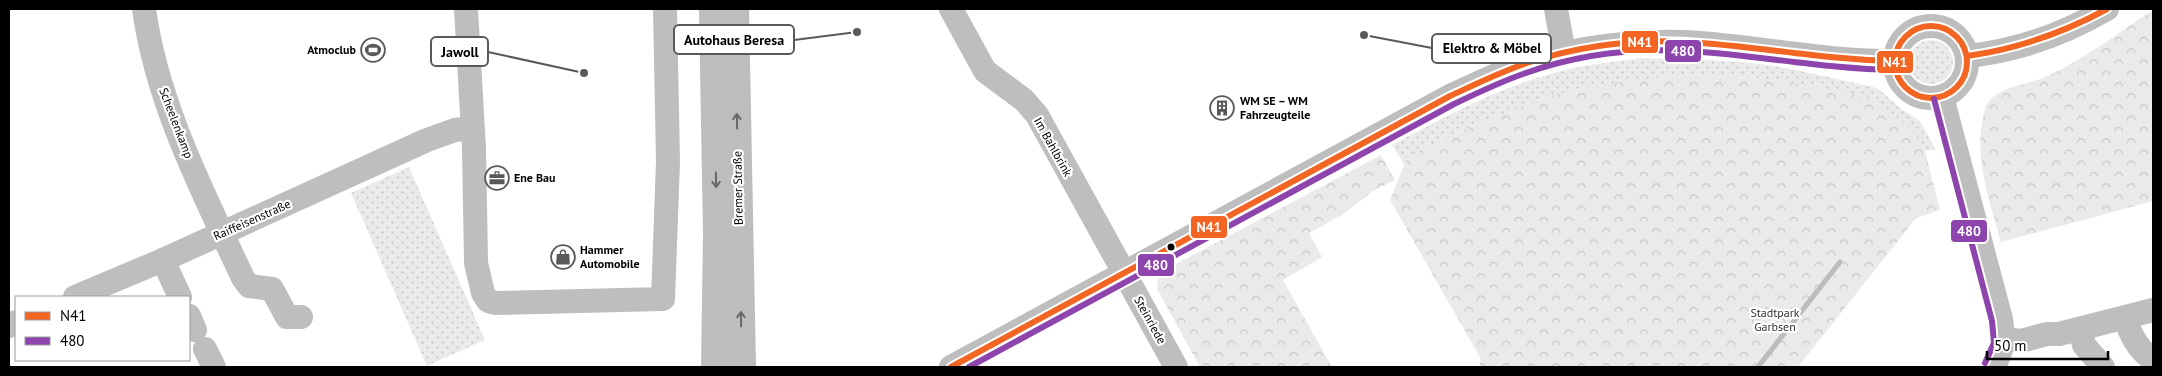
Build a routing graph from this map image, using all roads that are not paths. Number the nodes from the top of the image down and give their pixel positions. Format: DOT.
graph roads {
  1 [pos="144,9"];
  2 [pos="466,9"];
  3 [pos="665,9"];
  4 [pos="713,9"];
  5 [pos="735,9"];
  6 [pos="952,9"];
  7 [pos="1556,9"];
  8 [pos="2107,9"];
  9 [pos="1920,18"];
  10 [pos="1564,53"];
  11 [pos="1967,56"];
  12 [pos="1895,61"];
  13 [pos="1942,97"];
  14 [pos="472,128"];
  15 [pos="222,233"];
  16 [pos="163,260"];
  17 [pos="1124,274"];
  18 [pos="77,296"];
  19 [pos="180,296"];
  20 [pos="2153,310"];
  21 [pos="301,317"];
  22 [pos="2125,318"];
  23 [pos="2080,330"];
  24 [pos="2004,339"];
  25 [pos="2153,358"];
  26 [pos="715,367"];
  27 [pos="742,367"];
  28 [pos="951,367"];
  29 [pos="1176,367"];
  30 [pos="1993,367"];
  31 [pos="2103,367"];
  1 -- 15 [label="street, Scheelenkamp"];
  2 -- 14 [label="street"];
  3 -- 14 [label="street"];
  4 -- 26 [label="main road, Bremer Straße, one-way"];
  27 -- 5 [label="main road, Bremer Straße, one-way"];
  6 -- 17 [label="street, Im Bahlbrink"];
  7 -- 10 [label="street"];
  8 -- 11 [label="street"];
  9 -- 11 [label="street"];
  9 -- 12 [label="street"];
  10 -- 12 [label="street"];
  10 -- 17 [label="street"];
  11 -- 13 [label="street"];
  12 -- 13 [label="street"];
  13 -- 24 [label="street"];
  14 -- 15 [label="street, Raiffeisenstraße"];
  15 -- 16 [label="street, Raiffeisenstraße"];
  15 -- 21 [label="street, Scheelenkamp"];
  16 -- 18 [label="street, Raiffeisenstraße"];
  16 -- 19 [label="street"];
  17 -- 28 [label="street"];
  17 -- 29 [label="street, Steinriede"];
  20 -- 22 [label="street"];
  22 -- 23 [label="street"];
  22 -- 25 [label="street"];
  23 -- 24 [label="street"];
  23 -- 31 [label="street"];
  24 -- 30 [label="street"];
}
